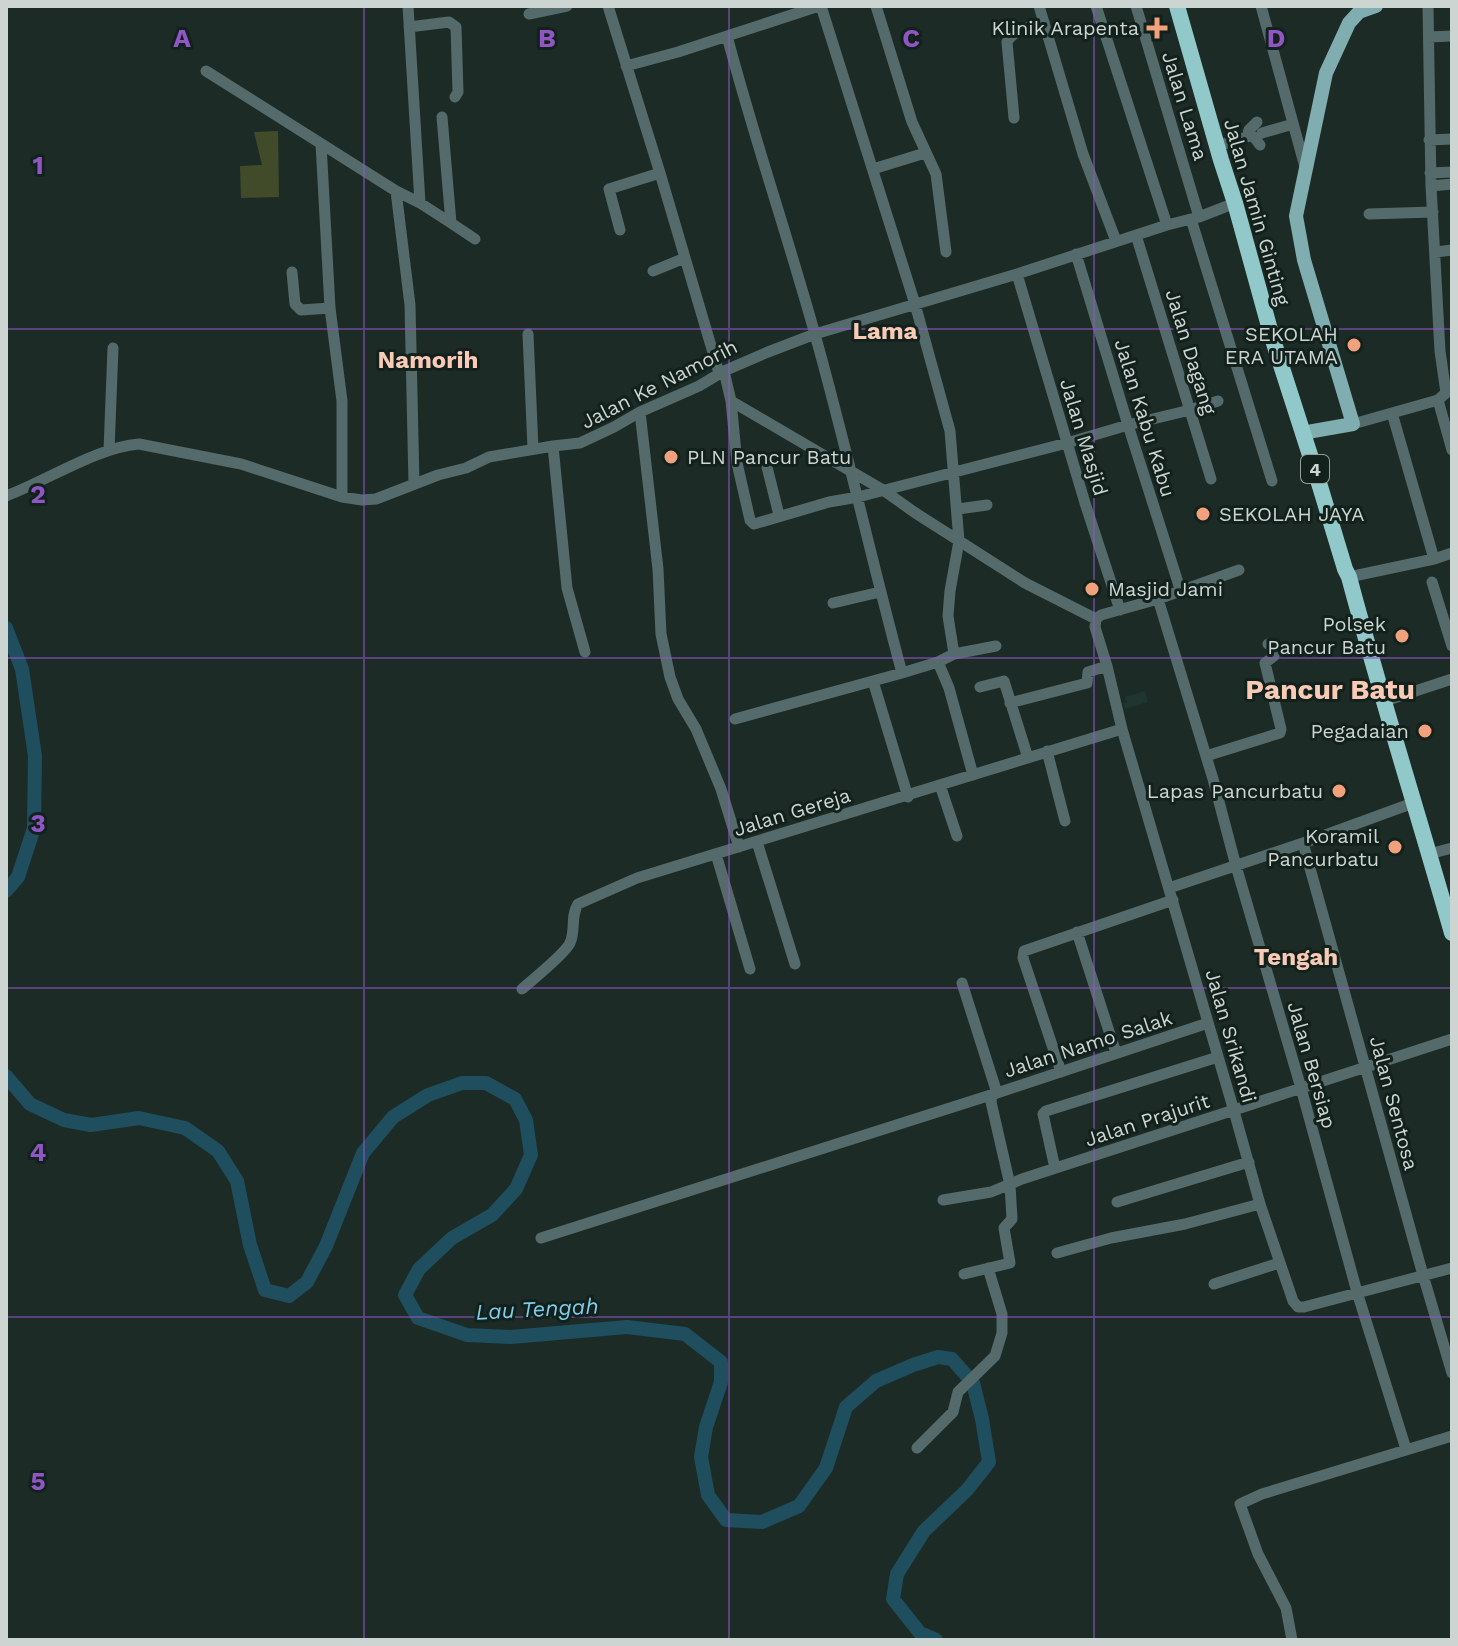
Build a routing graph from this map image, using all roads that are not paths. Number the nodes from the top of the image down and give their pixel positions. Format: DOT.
graph roads {
  1 [pos="408,6"];
  2 [pos="567,6"];
  3 [pos="608,6"];
  4 [pos="820,6"];
  5 [pos="876,6"];
  6 [pos="1039,6"];
  7 [pos="1096,6"];
  8 [pos="1136,6"];
  9 [pos="1177,6"];
  10 [pos="1261,6"];
  11 [pos="1376,6"];
  12 [pos="1428,6"];
  13 [pos="529,14"];
  14 [pos="1044,22"];
  15 [pos="409,27"];
  16 [pos="727,36"];
  17 [pos="1452,36"];
  18 [pos="1429,37"];
  19 [pos="626,66"];
  20 [pos="206,71"];
  21 [pos="455,97"];
  22 [pos="442,117"];
  23 [pos="1014,118"];
  24 [pos="1293,124"];
  25 [pos="1247,137"];
  26 [pos="1452,139"];
  27 [pos="1429,140"];
  28 [pos="321,144"];
  29 [pos="1260,145"];
  30 [pos="1217,146"];
  31 [pos="925,153"];
  32 [pos="1305,168"];
  33 [pos="873,169"];
  34 [pos="1452,172"];
  35 [pos="660,173"];
  36 [pos="1430,173"];
  37 [pos="1452,184"];
  38 [pos="1431,186"];
  39 [pos="396,191"];
  40 [pos="420,203"];
  41 [pos="1235,203"];
  42 [pos="1433,212"];
  43 [pos="1369,214"];
  44 [pos="1195,218"];
  45 [pos="451,223"];
  46 [pos="1167,225"];
  47 [pos="620,230"];
  48 [pos="1136,235"];
  49 [pos="475,239"];
  50 [pos="1116,241"];
  51 [pos="1452,250"];
  52 [pos="946,252"];
  53 [pos="1436,252"];
  54 [pos="1076,254"];
  55 [pos="685,258"];
  56 [pos="653,271"];
  57 [pos="292,272"];
  58 [pos="1017,274"];
  59 [pos="915,304"];
  60 [pos="330,308"];
  61 [pos="528,334"];
  62 [pos="815,334"];
  63 [pos="113,348"];
  64 [pos="722,372"];
  65 [pos="1438,400"];
  66 [pos="731,401"];
  67 [pos="1218,401"];
  68 [pos="1190,410"];
  69 [pos="640,412"];
  70 [pos="1392,413"];
  71 [pos="1353,424"];
  72 [pos="1128,425"];
  73 [pos="1302,433"];
  74 [pos="1067,443"];
  75 [pos="553,446"];
  76 [pos="533,449"];
  77 [pos="109,450"];
  78 [pos="1452,450"];
  79 [pos="767,467"];
  80 [pos="852,472"];
  81 [pos="954,472"];
  82 [pos="1211,479"];
  83 [pos="6,481"];
  84 [pos="1272,481"];
  85 [pos="414,484"];
  86 [pos="883,490"];
  87 [pos="8,495"];
  88 [pos="342,497"];
  89 [pos="858,497"];
  90 [pos="987,505"];
  91 [pos="958,509"];
  92 [pos="779,515"];
  93 [pos="959,541"];
  94 [pos="1452,553"];
  95 [pos="1434,559"];
  96 [pos="1239,570"];
  97 [pos="1349,577"];
  98 [pos="1432,582"];
  99 [pos="880,592"];
  100 [pos="1181,592"];
  101 [pos="1158,599"];
  102 [pos="833,603"];
  103 [pos="1120,610"];
  104 [pos="1096,619"];
  105 [pos="1268,644"];
  106 [pos="996,646"];
  107 [pos="1452,646"];
  108 [pos="585,652"];
  109 [pos="954,654"];
  110 [pos="938,662"];
  111 [pos="1107,666"];
  112 [pos="902,673"];
  113 [pos="1452,679"];
  114 [pos="873,681"];
  115 [pos="980,687"];
  116 [pos="1385,701"];
  117 [pos="1010,703"];
  118 [pos="735,719"];
  119 [pos="1122,729"];
  120 [pos="1047,751"];
  121 [pos="1206,756"];
  122 [pos="1028,758"];
  123 [pos="973,775"];
  124 [pos="940,785"];
  125 [pos="908,797"];
  126 [pos="1413,803"];
  127 [pos="1065,821"];
  128 [pos="957,836"];
  129 [pos="757,842"];
  130 [pos="1303,843"];
  131 [pos="739,847"];
  132 [pos="1452,848"];
  133 [pos="716,854"];
  134 [pos="1429,854"];
  135 [pos="1236,866"];
  136 [pos="1171,894"];
  137 [pos="1077,932"];
  138 [pos="1452,933"];
  139 [pos="795,964"];
  140 [pos="750,969"];
  141 [pos="962,983"];
  142 [pos="522,989"];
  143 [pos="1208,1023"];
  144 [pos="1452,1039"];
  145 [pos="1116,1053"];
  146 [pos="1218,1057"];
  147 [pos="1366,1068"];
  148 [pos="1061,1072"];
  149 [pos="1301,1088"];
  150 [pos="997,1093"];
  151 [pos="1234,1111"];
  152 [pos="1249,1162"];
  153 [pos="1055,1168"];
  154 [pos="1010,1185"];
  155 [pos="943,1200"];
  156 [pos="1117,1202"];
  157 [pos="1260,1204"];
  158 [pos="541,1238"];
  159 [pos="1057,1253"];
  160 [pos="1279,1263"];
  161 [pos="988,1268"];
  162 [pos="1452,1268"];
  163 [pos="964,1274"];
  164 [pos="1423,1275"];
  165 [pos="1214,1284"];
  166 [pos="1357,1292"];
  167 [pos="1452,1373"];
  168 [pos="1452,1436"];
  169 [pos="917,1448"];
  170 [pos="1406,1449"];
  171 [pos="1292,1640"];
  1 -- 15 [label="street"];
  2 -- 13 [label="street"];
  3 -- 19 [label="street"];
  4 -- 16 [label="street"];
  4 -- 33 [label="street"];
  5 -- 31 [label="street"];
  6 -- 14 [label="street"];
  7 -- 46 [label="street"];
  8 -- 44 [label="street, Jalan Lama"];
  9 -- 30 [label="highway, Jalan Jamin Ginting / 4"];
  10 -- 24 [label="street"];
  11 -- 32 [label="main road"];
  12 -- 18 [label="street"];
  14 -- 23 [label="street"];
  14 -- 50 [label="street"];
  15 -- 21 [label="street"];
  15 -- 40 [label="street"];
  16 -- 19 [label="street"];
  16 -- 62 [label="street"];
  17 -- 18 [label="street"];
  18 -- 27 [label="street"];
  19 -- 35 [label="street"];
  20 -- 28 [label="street"];
  22 -- 45 [label="street"];
  24 -- 25 [label="street"];
  24 -- 32 [label="street"];
  25 -- 29 [label="street"];
  25 -- 30 [label="street"];
  26 -- 27 [label="street"];
  27 -- 36 [label="street"];
  28 -- 39 [label="street"];
  28 -- 60 [label="street"];
  30 -- 41 [label="highway, Jalan Jamin Ginting / 4"];
  31 -- 33 [label="street"];
  31 -- 52 [label="street"];
  32 -- 71 [label="main road"];
  33 -- 59 [label="street"];
  34 -- 36 [label="street"];
  35 -- 47 [label="street"];
  35 -- 55 [label="street"];
  36 -- 38 [label="street"];
  37 -- 38 [label="street"];
  38 -- 42 [label="street"];
  39 -- 40 [label="street"];
  39 -- 85 [label="street"];
  40 -- 45 [label="street"];
  41 -- 44 [label="street, Jalan Ke Namorih"];
  41 -- 73 [label="highway, Jalan Jamin Ginting / 4"];
  42 -- 43 [label="street"];
  42 -- 53 [label="street"];
  44 -- 46 [label="street, Jalan Ke Namorih"];
  44 -- 84 [label="street, Jalan Lama"];
  45 -- 49 [label="street"];
  46 -- 48 [label="street, Jalan Ke Namorih"];
  48 -- 50 [label="street, Jalan Ke Namorih"];
  48 -- 68 [label="street, Jalan Dagang"];
  50 -- 54 [label="street, Jalan Ke Namorih"];
  51 -- 53 [label="street"];
  53 -- 65 [label="street"];
  54 -- 58 [label="street, Jalan Ke Namorih"];
  54 -- 72 [label="street, Jalan Kabu Kabu"];
  55 -- 56 [label="street"];
  55 -- 64 [label="street"];
  57 -- 60 [label="street"];
  58 -- 59 [label="street, Jalan Ke Namorih"];
  58 -- 74 [label="street, Jalan Masjid"];
  59 -- 62 [label="street, Jalan Ke Namorih"];
  59 -- 81 [label="street"];
  60 -- 88 [label="street"];
  61 -- 76 [label="street"];
  62 -- 64 [label="street, Jalan Ke Namorih"];
  62 -- 80 [label="street"];
  63 -- 77 [label="street"];
  64 -- 66 [label="street"];
  64 -- 69 [label="street, Jalan Ke Namorih"];
  65 -- 70 [label="street"];
  65 -- 78 [label="street"];
  66 -- 80 [label="street"];
  66 -- 92 [label="street"];
  67 -- 68 [label="street"];
  68 -- 72 [label="street"];
  68 -- 82 [label="street, Jalan Dagang"];
  69 -- 75 [label="street, Jalan Ke Namorih"];
  69 -- 131 [label="street"];
  70 -- 71 [label="street"];
  70 -- 95 [label="street"];
  71 -- 73 [label="main road"];
  72 -- 74 [label="street"];
  72 -- 100 [label="street, Jalan Kabu Kabu"];
  73 -- 97 [label="highway, Jalan Jamin Ginting / 4"];
  74 -- 81 [label="street"];
  74 -- 103 [label="street, Jalan Masjid"];
  75 -- 76 [label="street, Jalan Ke Namorih"];
  75 -- 108 [label="street"];
  76 -- 85 [label="street, Jalan Ke Namorih"];
  77 -- 87 [label="street, Jalan Ke Namorih"];
  77 -- 88 [label="street, Jalan Ke Namorih"];
  79 -- 92 [label="street"];
  80 -- 86 [label="street"];
  80 -- 89 [label="street"];
  81 -- 86 [label="street"];
  81 -- 91 [label="street"];
  83 -- 87 [label="street"];
  85 -- 88 [label="street, Jalan Ke Namorih"];
  86 -- 89 [label="street"];
  86 -- 93 [label="street"];
  89 -- 92 [label="street"];
  89 -- 99 [label="street"];
  90 -- 91 [label="street"];
  91 -- 93 [label="street"];
  93 -- 104 [label="street"];
  93 -- 109 [label="street"];
  94 -- 95 [label="street"];
  95 -- 97 [label="street"];
  96 -- 100 [label="street"];
  97 -- 116 [label="highway, Jalan Jamin Ginting / 4"];
  98 -- 107 [label="street"];
  99 -- 102 [label="street"];
  99 -- 112 [label="street"];
  100 -- 101 [label="street"];
  101 -- 103 [label="street"];
  101 -- 121 [label="street, Jalan Bersiap"];
  103 -- 104 [label="street"];
  104 -- 111 [label="street, Jalan Srikandi"];
  105 -- 121 [label="street"];
  106 -- 109 [label="street"];
  109 -- 110 [label="street"];
  110 -- 112 [label="street"];
  110 -- 123 [label="street"];
  111 -- 117 [label="street"];
  111 -- 119 [label="street, Jalan Srikandi"];
  112 -- 114 [label="street"];
  113 -- 116 [label="street"];
  114 -- 118 [label="street"];
  114 -- 125 [label="street"];
  115 -- 117 [label="street"];
  116 -- 126 [label="highway, Jalan Jamin Ginting / 4"];
  117 -- 122 [label="street"];
  119 -- 120 [label="street, Jalan Gereja"];
  119 -- 136 [label="street, Jalan Srikandi"];
  120 -- 122 [label="street, Jalan Gereja"];
  120 -- 127 [label="street"];
  121 -- 135 [label="street, Jalan Bersiap"];
  122 -- 123 [label="street, Jalan Gereja"];
  123 -- 124 [label="street, Jalan Gereja"];
  124 -- 125 [label="street, Jalan Gereja"];
  124 -- 128 [label="street"];
  125 -- 129 [label="street, Jalan Gereja"];
  126 -- 130 [label="street"];
  126 -- 134 [label="highway, Jalan Jamin Ginting / 4"];
  129 -- 131 [label="street, Jalan Gereja"];
  129 -- 139 [label="street"];
  130 -- 135 [label="street"];
  130 -- 147 [label="street, Jalan Sentosa"];
  131 -- 133 [label="street, Jalan Gereja"];
  132 -- 134 [label="street"];
  133 -- 140 [label="street"];
  133 -- 142 [label="street, Jalan Gereja"];
  134 -- 138 [label="highway, Jalan Jamin Ginting / 4"];
  135 -- 136 [label="street"];
  135 -- 149 [label="street, Jalan Bersiap"];
  136 -- 137 [label="street"];
  136 -- 143 [label="street, Jalan Srikandi"];
  137 -- 145 [label="street"];
  137 -- 148 [label="street"];
  141 -- 150 [label="street, Jalan Namo Salak"];
  143 -- 145 [label="street, Jalan Namo Salak"];
  143 -- 146 [label="street, Jalan Srikandi"];
  144 -- 147 [label="street, Jalan Prajurit"];
  145 -- 148 [label="street, Jalan Namo Salak"];
  146 -- 151 [label="street, Jalan Srikandi"];
  146 -- 153 [label="street"];
  147 -- 149 [label="street, Jalan Prajurit"];
  147 -- 164 [label="street, Jalan Sentosa"];
  148 -- 150 [label="street, Jalan Namo Salak"];
  149 -- 151 [label="street, Jalan Prajurit"];
  149 -- 166 [label="street, Jalan Bersiap"];
  150 -- 154 [label="street"];
  150 -- 158 [label="street"];
  151 -- 152 [label="street, Jalan Srikandi"];
  151 -- 153 [label="street, Jalan Prajurit"];
  152 -- 156 [label="street"];
  152 -- 157 [label="street, Jalan Srikandi"];
  153 -- 154 [label="street, Jalan Prajurit"];
  154 -- 155 [label="street, Jalan Prajurit"];
  154 -- 161 [label="street"];
  157 -- 159 [label="street"];
  157 -- 160 [label="street, Jalan Srikandi"];
  160 -- 165 [label="street"];
  160 -- 166 [label="street, Jalan Srikandi"];
  161 -- 163 [label="street"];
  161 -- 169 [label="street"];
  162 -- 164 [label="street, Jalan Srikandi"];
  164 -- 166 [label="street, Jalan Srikandi"];
  164 -- 167 [label="street, Jalan Sentosa"];
  166 -- 170 [label="street, Jalan Bersiap"];
  168 -- 170 [label="street"];
  170 -- 171 [label="street"];
}
